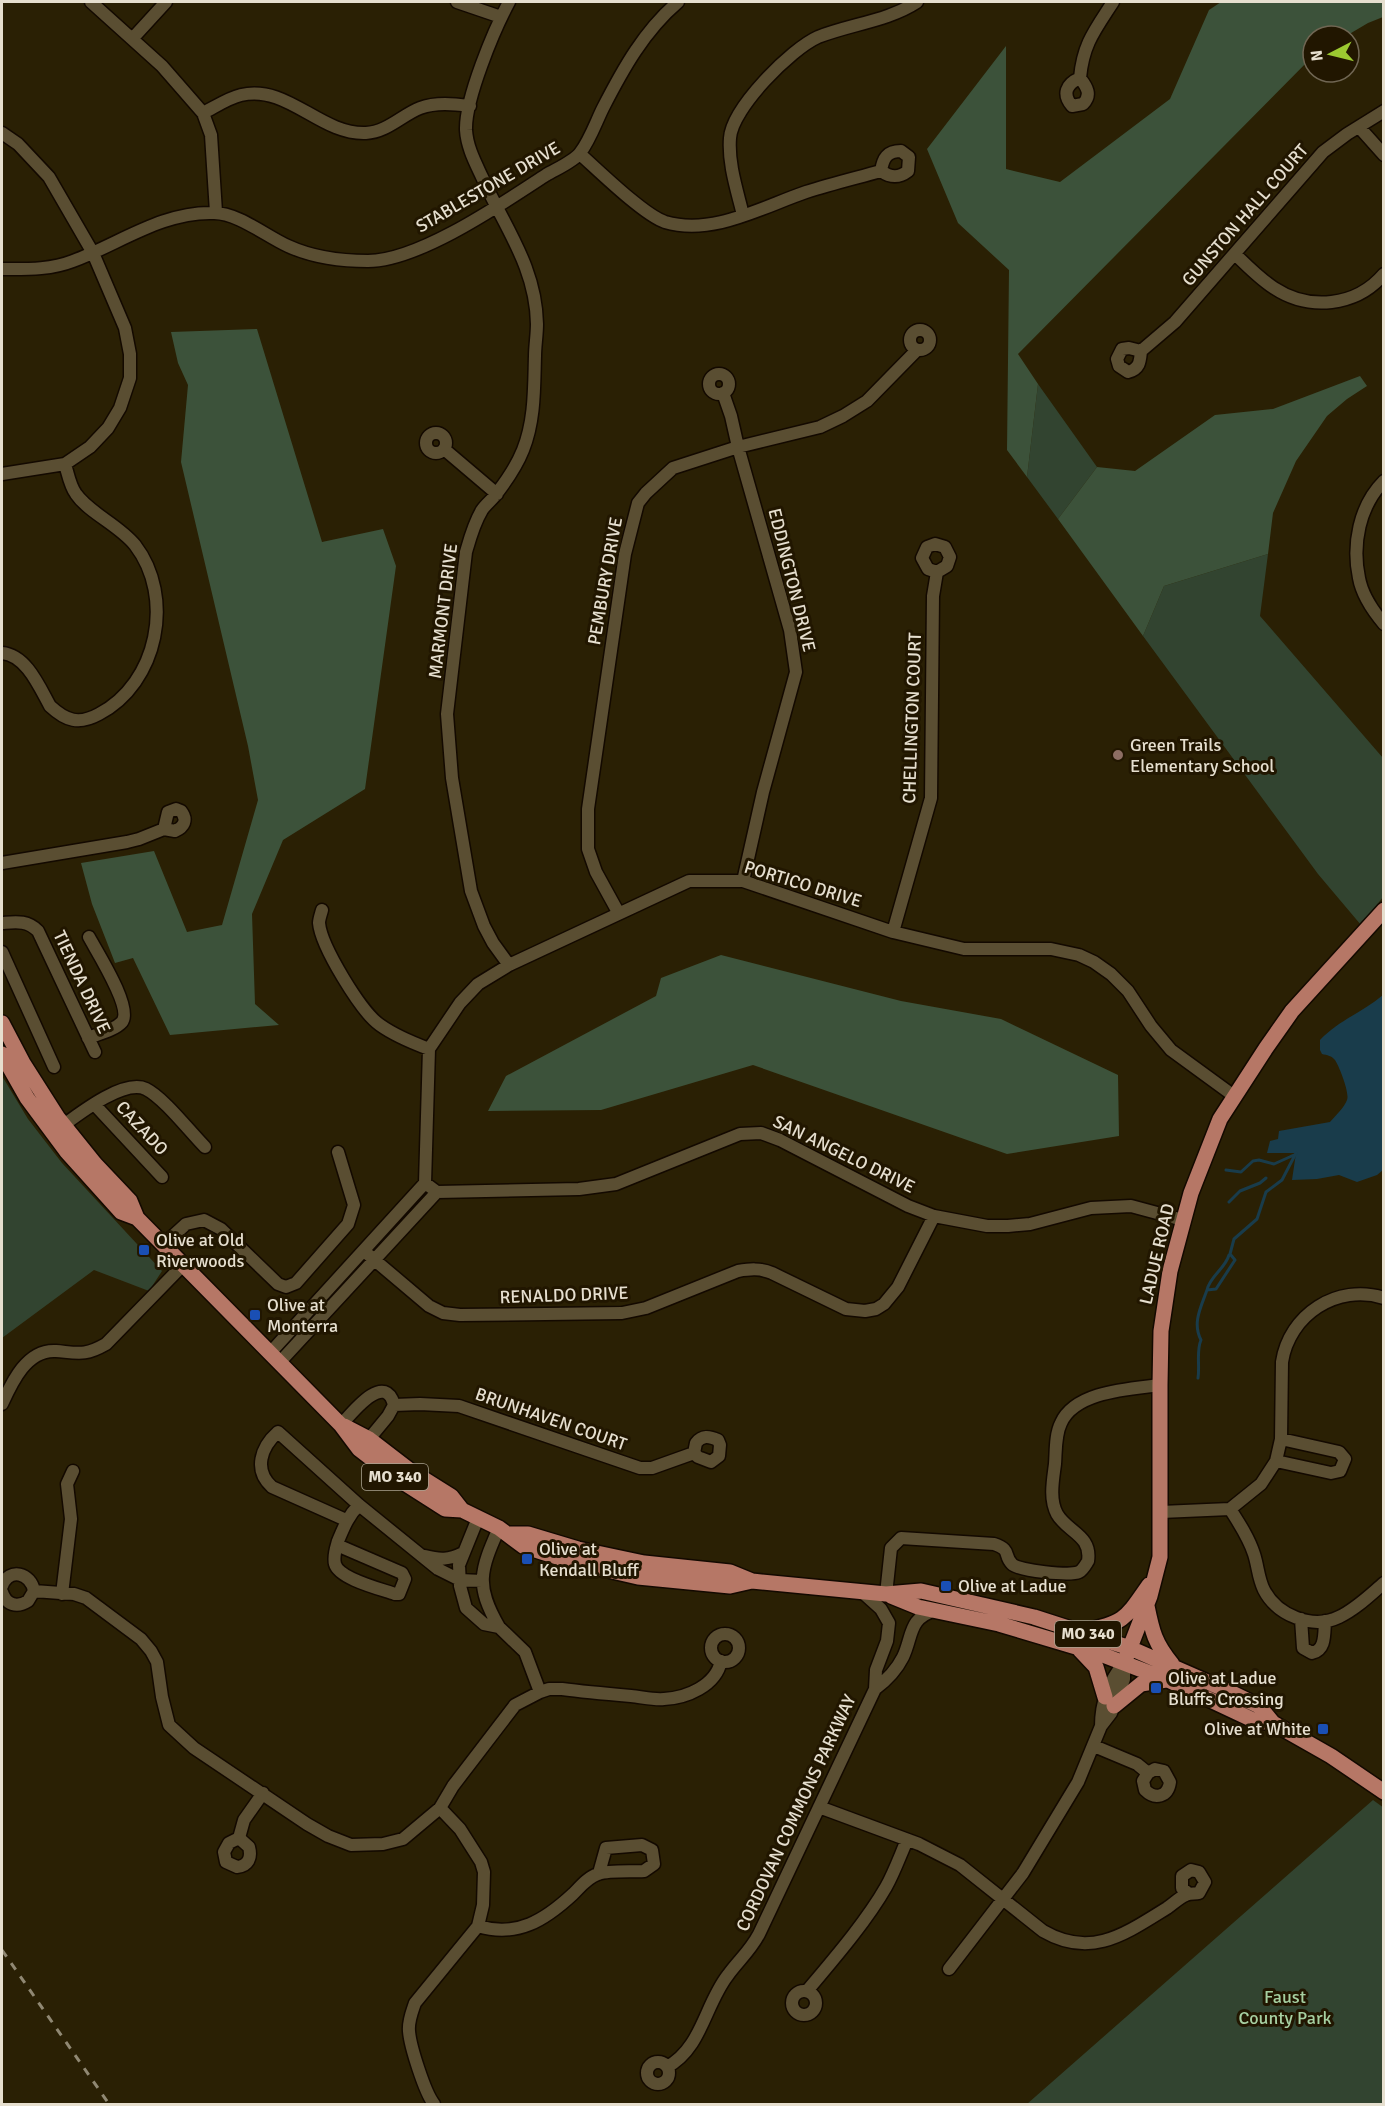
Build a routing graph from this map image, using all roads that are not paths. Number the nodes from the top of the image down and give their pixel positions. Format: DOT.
graph roads {
  1 [pos="91,2"];
  2 [pos="166,2"];
  3 [pos="457,2"];
  4 [pos="509,2"];
  5 [pos="678,2"];
  6 [pos="918,2"];
  7 [pos="1113,2"];
  8 [pos="501,17"];
  9 [pos="133,38"];
  10 [pos="1080,78"];
  11 [pos="470,106"];
  12 [pos="1383,111"];
  13 [pos="203,113"];
  14 [pos="1359,127"];
  15 [pos="2,133"];
  16 [pos="580,154"];
  17 [pos="1383,155"];
  18 [pos="881,171"];
  19 [pos="496,208"];
  20 [pos="216,212"];
  21 [pos="743,215"];
  22 [pos="93,253"];
  23 [pos="1235,254"];
  24 [pos="2,269"];
  25 [pos="1383,274"];
  26 [pos="917,350"];
  27 [pos="1141,351"];
  28 [pos="723,393"];
  29 [pos="738,447"];
  30 [pos="444,449"];
  31 [pos="65,464"];
  32 [pos="2,474"];
  33 [pos="1383,481"];
  34 [pos="497,494"];
  35 [pos="937,572"];
  36 [pos="1383,624"];
  37 [pos="2,652"];
  38 [pos="164,829"];
  39 [pos="2,863"];
  40 [pos="743,881"];
  41 [pos="322,909"];
  42 [pos="1383,910"];
  43 [pos="618,912"];
  44 [pos="2,924"];
  45 [pos="893,932"];
  46 [pos="89,937"];
  47 [pos="2,952"];
  48 [pos="509,965"];
  49 [pos="2,1023"];
  50 [pos="88,1038"];
  51 [pos="429,1049"];
  52 [pos="95,1052"];
  53 [pos="2,1054"];
  54 [pos="54,1067"];
  55 [pos="1234,1096"];
  56 [pos="94,1104"];
  57 [pos="58,1129"];
  58 [pos="205,1147"];
  59 [pos="338,1152"];
  60 [pos="162,1177"];
  61 [pos="425,1183"];
  62 [pos="437,1192"];
  63 [pos="934,1216"];
  64 [pos="1183,1220"];
  65 [pos="163,1245"];
  66 [pos="364,1251"];
  67 [pos="374,1260"];
  68 [pos="183,1265"];
  69 [pos="1383,1298"];
  70 [pos="274,1358"];
  71 [pos="1160,1385"];
  72 [pos="2,1404"];
  73 [pos="393,1405"];
  74 [pos="341,1425"];
  75 [pos="369,1439"];
  76 [pos="1281,1439"];
  77 [pos="694,1453"];
  78 [pos="1276,1461"];
  79 [pos="73,1471"];
  80 [pos="358,1505"];
  81 [pos="1230,1509"];
  82 [pos="462,1510"];
  83 [pos="1161,1512"];
  84 [pos="478,1518"];
  85 [pos="346,1520"];
  86 [pos="503,1531"];
  87 [pos="337,1545"];
  88 [pos="464,1553"];
  89 [pos="423,1555"];
  90 [pos="1157,1572"];
  91 [pos="460,1580"];
  92 [pos="482,1581"];
  93 [pos="1383,1583"];
  94 [pos="2,1586"];
  95 [pos="860,1590"];
  96 [pos="2,1592"];
  97 [pos="34,1592"];
  98 [pos="62,1594"];
  99 [pos="886,1594"];
  100 [pos="1147,1606"];
  101 [pos="936,1610"];
  102 [pos="1301,1619"];
  103 [pos="1325,1621"];
  104 [pos="500,1627"];
  105 [pos="1079,1639"];
  106 [pos="1130,1648"];
  107 [pos="721,1661"];
  108 [pos="1124,1663"];
  109 [pos="1171,1673"];
  110 [pos="875,1689"];
  111 [pos="540,1692"];
  112 [pos="1110,1702"];
  113 [pos="1094,1746"];
  114 [pos="1148,1773"];
  115 [pos="1383,1792"];
  116 [pos="263,1793"];
  117 [pos="819,1807"];
  118 [pos="440,1808"];
  119 [pos="238,1838"];
  120 [pos="907,1840"];
  121 [pos="599,1873"];
  122 [pos="1188,1893"];
  123 [pos="1003,1899"];
  124 [pos="478,1926"];
  125 [pos="949,1969"];
  126 [pos="807,1991"];
  127 [pos="667,2067"];
  128 [pos="434,2104"];
  1 -- 9 [label="street"];
  2 -- 9 [label="street"];
  3 -- 8 [label="street"];
  4 -- 8 [label="street, MARMONT DRIVE"];
  5 -- 16 [label="street, STABLESTONE DRIVE"];
  6 -- 21 [label="street"];
  7 -- 10 [label="street"];
  8 -- 11 [label="street, MARMONT DRIVE"];
  9 -- 13 [label="street"];
  11 -- 13 [label="street"];
  11 -- 19 [label="street, MARMONT DRIVE"];
  12 -- 14 [label="street, GUNSTON HALL COURT"];
  13 -- 20 [label="street"];
  14 -- 17 [label="street"];
  14 -- 23 [label="street, GUNSTON HALL COURT"];
  15 -- 22 [label="street"];
  16 -- 19 [label="street, STABLESTONE DRIVE"];
  16 -- 21 [label="street"];
  18 -- 21 [label="street"];
  19 -- 20 [label="street, STABLESTONE DRIVE"];
  19 -- 34 [label="street, MARMONT DRIVE"];
  20 -- 22 [label="street, STABLESTONE DRIVE"];
  22 -- 24 [label="street, STABLESTONE DRIVE"];
  22 -- 31 [label="street"];
  23 -- 25 [label="street"];
  23 -- 27 [label="street, GUNSTON HALL COURT"];
  26 -- 29 [label="street, PEMBURY DRIVE"];
  28 -- 29 [label="street, EDDINGTON DRIVE"];
  29 -- 40 [label="street, EDDINGTON DRIVE"];
  29 -- 43 [label="street, PEMBURY DRIVE"];
  30 -- 34 [label="street"];
  31 -- 32 [label="street"];
  31 -- 37 [label="street"];
  33 -- 36 [label="street"];
  34 -- 48 [label="street, MARMONT DRIVE"];
  35 -- 45 [label="street, CHELLINGTON COURT"];
  38 -- 39 [label="street"];
  40 -- 43 [label="street, PORTICO DRIVE"];
  40 -- 45 [label="street, PORTICO DRIVE"];
  41 -- 51 [label="street"];
  42 -- 55 [label="main road, LADUE ROAD"];
  43 -- 48 [label="street, PORTICO DRIVE"];
  44 -- 50 [label="street, TIENDA DRIVE"];
  45 -- 55 [label="street, PORTICO DRIVE"];
  46 -- 50 [label="street"];
  47 -- 54 [label="street"];
  48 -- 51 [label="street, PORTICO DRIVE"];
  49 -- 57 [label="main road, MO 340"];
  50 -- 52 [label="street, TIENDA DRIVE"];
  51 -- 61 [label="street"];
  53 -- 57 [label="main road, MO 340"];
  55 -- 64 [label="main road, LADUE ROAD"];
  56 -- 57 [label="street"];
  56 -- 58 [label="street"];
  56 -- 60 [label="street, CAZADO"];
  57 -- 65 [label="main road, MO 340"];
  59 -- 65 [label="street"];
  61 -- 62 [label="street"];
  61 -- 66 [label="street"];
  62 -- 63 [label="street, SAN ANGELO DRIVE"];
  62 -- 67 [label="street"];
  63 -- 64 [label="street, SAN ANGELO DRIVE"];
  63 -- 67 [label="street, RENALDO DRIVE"];
  64 -- 71 [label="main road, LADUE ROAD"];
  65 -- 68 [label="main road, MO 340"];
  66 -- 67 [label="street, RENALDO DRIVE"];
  66 -- 70 [label="street"];
  67 -- 70 [label="street"];
  68 -- 70 [label="main road, MO 340"];
  68 -- 72 [label="street"];
  69 -- 76 [label="street"];
  70 -- 74 [label="main road, MO 340"];
  71 -- 83 [label="main road, LADUE ROAD"];
  71 -- 99 [label="street"];
  73 -- 74 [label="street, BRUNHAVEN COURT"];
  73 -- 75 [label="street"];
  73 -- 77 [label="street, BRUNHAVEN COURT"];
  74 -- 75 [label="main road, MO 340"];
  74 -- 82 [label="main road, MO 340"];
  75 -- 82 [label="main road, MO 340"];
  76 -- 78 [label="street"];
  76 -- 78 [label="street"];
  78 -- 81 [label="street"];
  79 -- 98 [label="street"];
  80 -- 85 [label="street"];
  80 -- 85 [label="street"];
  80 -- 89 [label="street"];
  81 -- 83 [label="street"];
  81 -- 102 [label="street"];
  82 -- 84 [label="main road, MO 340"];
  83 -- 90 [label="main road, LADUE ROAD"];
  84 -- 86 [label="main road, MO 340"];
  84 -- 88 [label="street"];
  85 -- 87 [label="street"];
  86 -- 92 [label="street"];
  86 -- 95 [label="main road, MO 340"];
  87 -- 87 [label="street"];
  88 -- 89 [label="street"];
  88 -- 91 [label="street"];
  89 -- 91 [label="street"];
  90 -- 100 [label="main road, LADUE ROAD"];
  90 -- 105 [label="main road"];
  91 -- 92 [label="street"];
  91 -- 104 [label="street"];
  92 -- 104 [label="street"];
  93 -- 103 [label="street"];
  94 -- 97 [label="street"];
  95 -- 99 [label="main road, MO 340"];
  95 -- 110 [label="street, CORDOVAN COMMONS PARKWAY"];
  96 -- 97 [label="street"];
  97 -- 98 [label="street"];
  98 -- 116 [label="street"];
  99 -- 101 [label="main road, MO 340"];
  99 -- 105 [label="main road, MO 340"];
  100 -- 106 [label="main road, LADUE ROAD"];
  100 -- 109 [label="main road"];
  101 -- 105 [label="main road, MO 340"];
  101 -- 110 [label="street, CORDOVAN COMMONS PARKWAY"];
  102 -- 103 [label="street"];
  102 -- 103 [label="street"];
  104 -- 111 [label="street"];
  105 -- 106 [label="main road, MO 340"];
  105 -- 108 [label="main road, MO 340"];
  105 -- 112 [label="main road"];
  106 -- 108 [label="main road, LADUE ROAD"];
  106 -- 109 [label="main road, MO 340"];
  107 -- 111 [label="street"];
  108 -- 109 [label="main road, MO 340"];
  108 -- 112 [label="street"];
  109 -- 112 [label="main road"];
  109 -- 115 [label="main road, MO 340"];
  110 -- 117 [label="street, CORDOVAN COMMONS PARKWAY"];
  111 -- 118 [label="street"];
  112 -- 113 [label="street"];
  113 -- 114 [label="street"];
  113 -- 123 [label="street"];
  116 -- 118 [label="street"];
  116 -- 119 [label="street"];
  117 -- 120 [label="street"];
  117 -- 127 [label="street, CORDOVAN COMMONS PARKWAY"];
  118 -- 124 [label="street"];
  120 -- 123 [label="street"];
  120 -- 126 [label="street"];
  121 -- 121 [label="street"];
  121 -- 124 [label="street"];
  122 -- 123 [label="street"];
  123 -- 125 [label="street"];
  124 -- 128 [label="street"];
}
